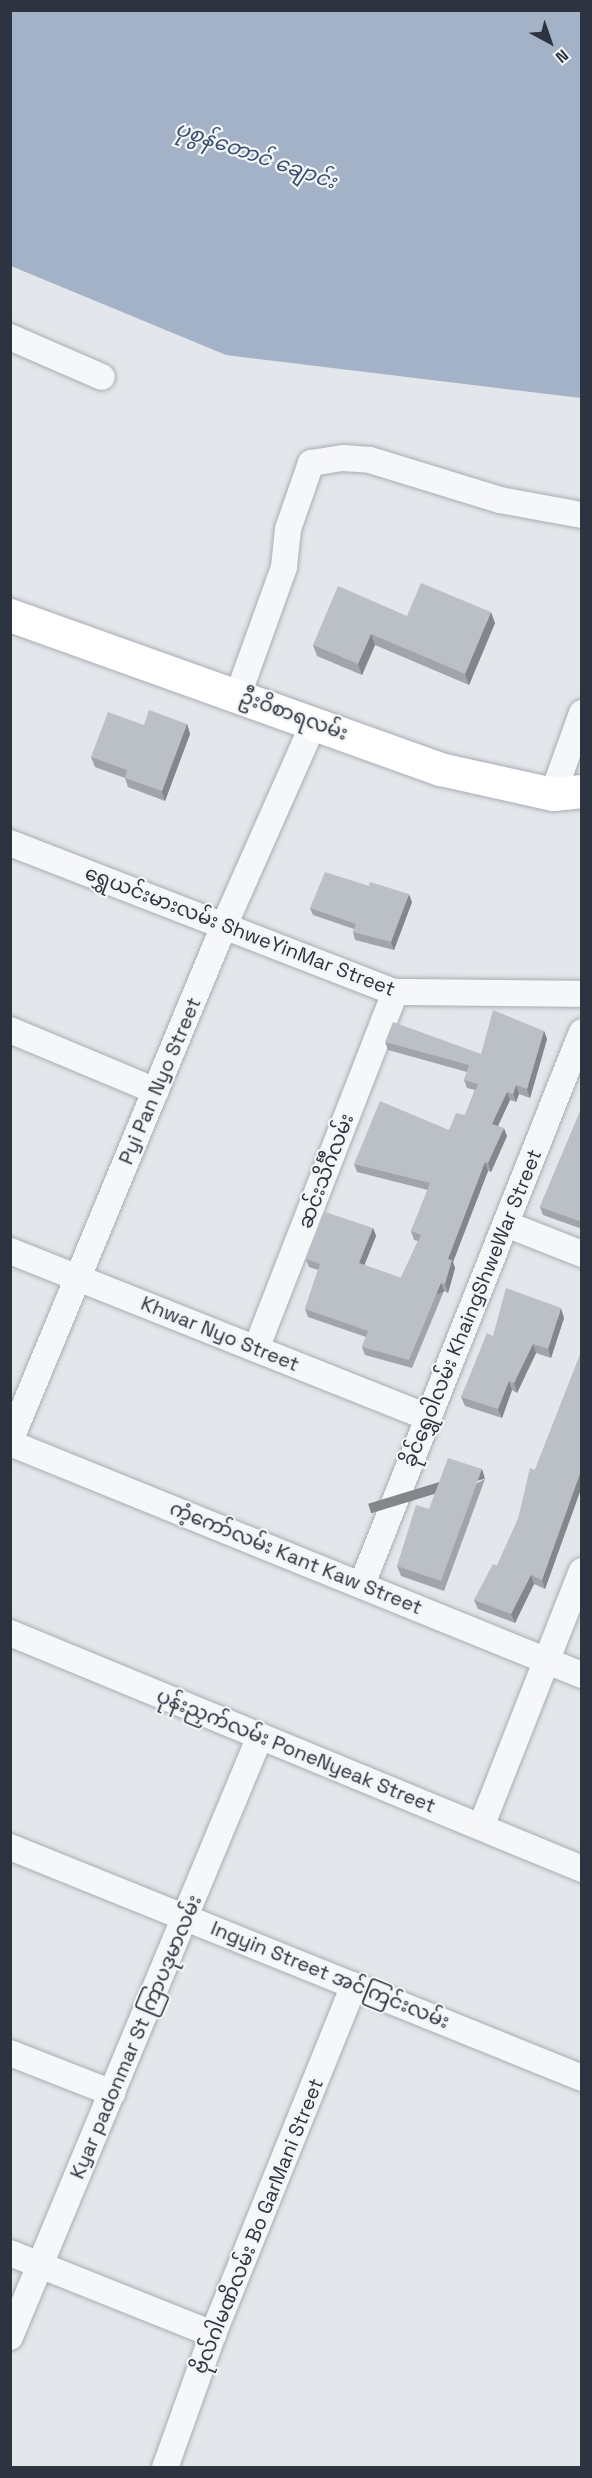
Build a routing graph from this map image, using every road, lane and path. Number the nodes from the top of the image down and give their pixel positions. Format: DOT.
graph roads {
  1 [pos="10,337"];
  2 [pos="102,377"];
  3 [pos="582,515"];
  4 [pos="10,615"];
  5 [pos="238,695"];
  6 [pos="582,713"];
  7 [pos="314,723"];
  8 [pos="567,792"];
  9 [pos="10,843"];
  10 [pos="224,928"];
  11 [pos="395,992"];
  12 [pos="582,994"];
  13 [pos="10,1030"];
  14 [pos="582,1032"];
  15 [pos="156,1091"];
  16 [pos="506,1224"];
  17 [pos="10,1251"];
  18 [pos="582,1254"];
  19 [pos="78,1278"];
  20 [pos="256,1349"];
  21 [pos="429,1418"];
  22 [pos="10,1442"];
  23 [pos="582,1571"];
  24 [pos="362,1584"];
  25 [pos="10,1633"];
  26 [pos="546,1660"];
  27 [pos="582,1675"];
  28 [pos="260,1736"];
  29 [pos="481,1827"];
  30 [pos="10,1847"];
  31 [pos="582,1869"];
  32 [pos="186,1917"];
  33 [pos="354,1985"];
  34 [pos="10,2053"];
  35 [pos="582,2078"];
  36 [pos="112,2093"];
  37 [pos="10,2253"];
  38 [pos="40,2265"];
  39 [pos="213,2334"];
  40 [pos="10,2337"];
  41 [pos="165,2468"];
  1 -- 2 [label="street"];
  3 -- 5 [label="street"];
  4 -- 5 [label="main road, ဦးဝိစာရလမ်း"];
  5 -- 7 [label="main road, ဦးဝိစာရလမ်း"];
  6 -- 8 [label="street"];
  7 -- 8 [label="main road, ဦးဝိစာရလမ်း"];
  7 -- 10 [label="street, Pyi Pan Nyo Street"];
  9 -- 10 [label="street, ရွှေယင်းမားလမ်း ShweYinMar Street"];
  10 -- 11 [label="street, ရွှေယင်းမားလမ်း ShweYinMar Street"];
  10 -- 15 [label="street, Pyi Pan Nyo Street"];
  11 -- 12 [label="street, ရွှေယင်းမားလမ်း ShweYinMar Street"];
  11 -- 20 [label="street, ဆင်းသိင်္ဂီလမ်း"];
  13 -- 15 [label="street"];
  14 -- 16 [label="street, ခိုင်ရွှေဝါလမ်း KhaingShweWar Street"];
  15 -- 19 [label="street, Pyi Pan Nyo Street"];
  16 -- 18 [label="street"];
  16 -- 21 [label="street, ခိုင်ရွှေဝါလမ်း KhaingShweWar Street"];
  17 -- 19 [label="street, Khwar Nyo Street"];
  19 -- 20 [label="street, Khwar Nyo Street"];
  19 -- 22 [label="street, Pyi Pan Nyo Street"];
  20 -- 21 [label="street, Khwar Nyo Street"];
  21 -- 24 [label="street, ခိုင်ရွှေဝါလမ်း KhaingShweWar Street"];
  22 -- 24 [label="street, ကံ့ကော်လမ်း Kant Kaw Street"];
  23 -- 26 [label="street"];
  24 -- 26 [label="street, ကံ့ကော်လမ်း Kant Kaw Street"];
  25 -- 28 [label="street, ပုန်းညှက်လမ်း PoneNyeak Street"];
  26 -- 27 [label="street, ကံ့ကော်လမ်း Kant Kaw Street"];
  26 -- 29 [label="street"];
  28 -- 29 [label="street, ပုန်းညှက်လမ်း PoneNyeak Street"];
  28 -- 32 [label="street, Kyar padonmar St ကြာပဒုမာလမ်း"];
  29 -- 31 [label="street, ပုန်းညှက်လမ်း PoneNyeak Street"];
  30 -- 32 [label="street, Ingyin Street အင်ကြင်းလမ်း"];
  32 -- 33 [label="street, Ingyin Street အင်ကြင်းလမ်း"];
  32 -- 36 [label="street, Kyar padonmar St ကြာပဒုမာလမ်း"];
  33 -- 35 [label="street, Ingyin Street အင်ကြင်းလမ်း"];
  33 -- 39 [label="street, ဗိုလ်ဂါမဏိလမ်း Bo GarMani Street"];
  34 -- 36 [label="street"];
  36 -- 38 [label="street, Kyar padonmar St ကြာပဒုမာလမ်း"];
  37 -- 38 [label="street"];
  38 -- 39 [label="street"];
  38 -- 40 [label="street, Kyar padonmar St ကြာပဒုမာလမ်း"];
  39 -- 41 [label="street, ဗိုလ်ဂါမဏိလမ်း Bo GarMani Street"];
}
